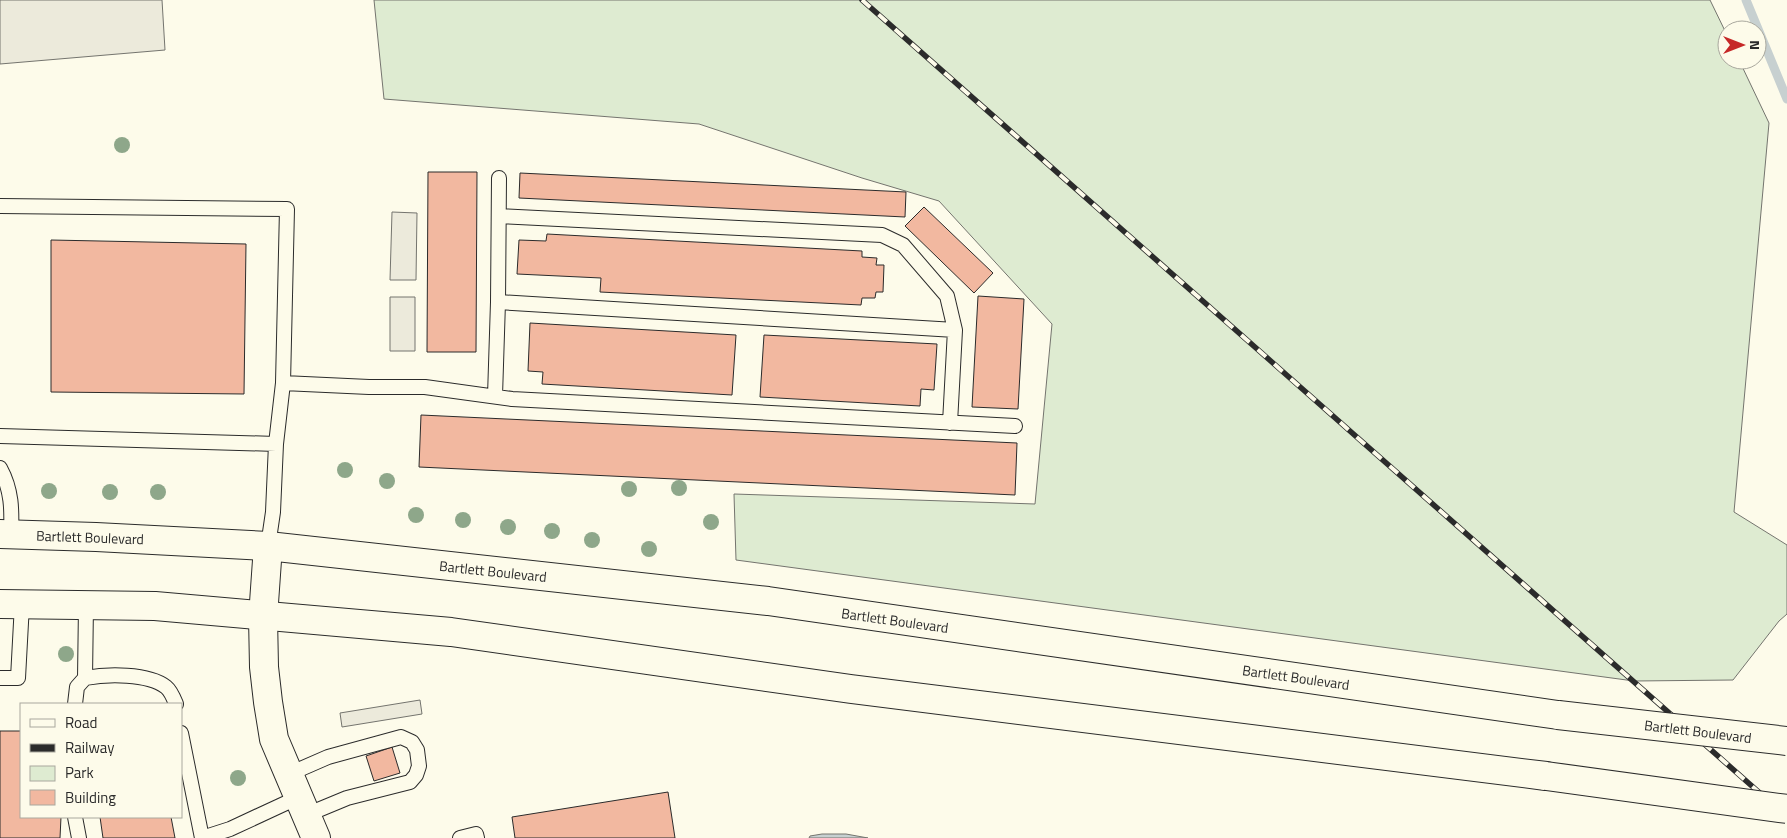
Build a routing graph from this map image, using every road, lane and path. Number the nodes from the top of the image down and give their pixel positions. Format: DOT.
graph roads {
  1 [pos="499,178"];
  2 [pos="0,206"];
  3 [pos="499,216"];
  4 [pos="498,302"];
  5 [pos="955,330"];
  6 [pos="283,383"];
  7 [pos="495,396"];
  8 [pos="950,423"];
  9 [pos="1015,426"];
  10 [pos="0,436"];
  11 [pos="276,444"];
  12 [pos="0,468"];
  13 [pos="6,534"];
  14 [pos="268,546"];
  15 [pos="11,604"];
  16 [pos="86,605"];
  17 [pos="263,617"];
  18 [pos="0,678"];
  19 [pos="85,678"];
  20 [pos="75,703"];
  21 [pos="176,703"];
  22 [pos="182,739"];
  23 [pos="1787,741"];
  24 [pos="303,806"];
  25 [pos="1787,809"];
  26 [pos="75,818"];
  27 [pos="79,838"];
  28 [pos="202,838"];
  29 [pos="460,838"];
  30 [pos="477,838"];
  1 -- 3 [label="lane"];
  2 -- 6 [label="lane"];
  3 -- 4 [label="lane"];
  3 -- 5 [label="lane"];
  4 -- 5 [label="lane"];
  4 -- 7 [label="lane"];
  5 -- 8 [label="lane"];
  6 -- 7 [label="lane"];
  6 -- 11 [label="lane"];
  7 -- 8 [label="lane"];
  8 -- 9 [label="lane"];
  10 -- 11 [label="lane"];
  11 -- 14 [label="lane"];
  12 -- 13 [label="lane"];
  13 -- 14 [label="main road, Bartlett Boulevard"];
  14 -- 17 [label="main road"];
  14 -- 23 [label="main road, Bartlett Boulevard, bridge"];
  15 -- 16 [label="main road"];
  15 -- 18 [label="lane"];
  16 -- 17 [label="main road"];
  16 -- 19 [label="lane"];
  17 -- 24 [label="main road"];
  17 -- 25 [label="main road, bridge"];
  19 -- 20 [label="lane"];
  19 -- 21 [label="lane"];
  22 -- 28 [label="lane"];
  24 -- 24 [label="lane"];
  24 -- 28 [label="lane"];
  26 -- 27 [label="lane"];
  29 -- 30 [label="lane"];
}
